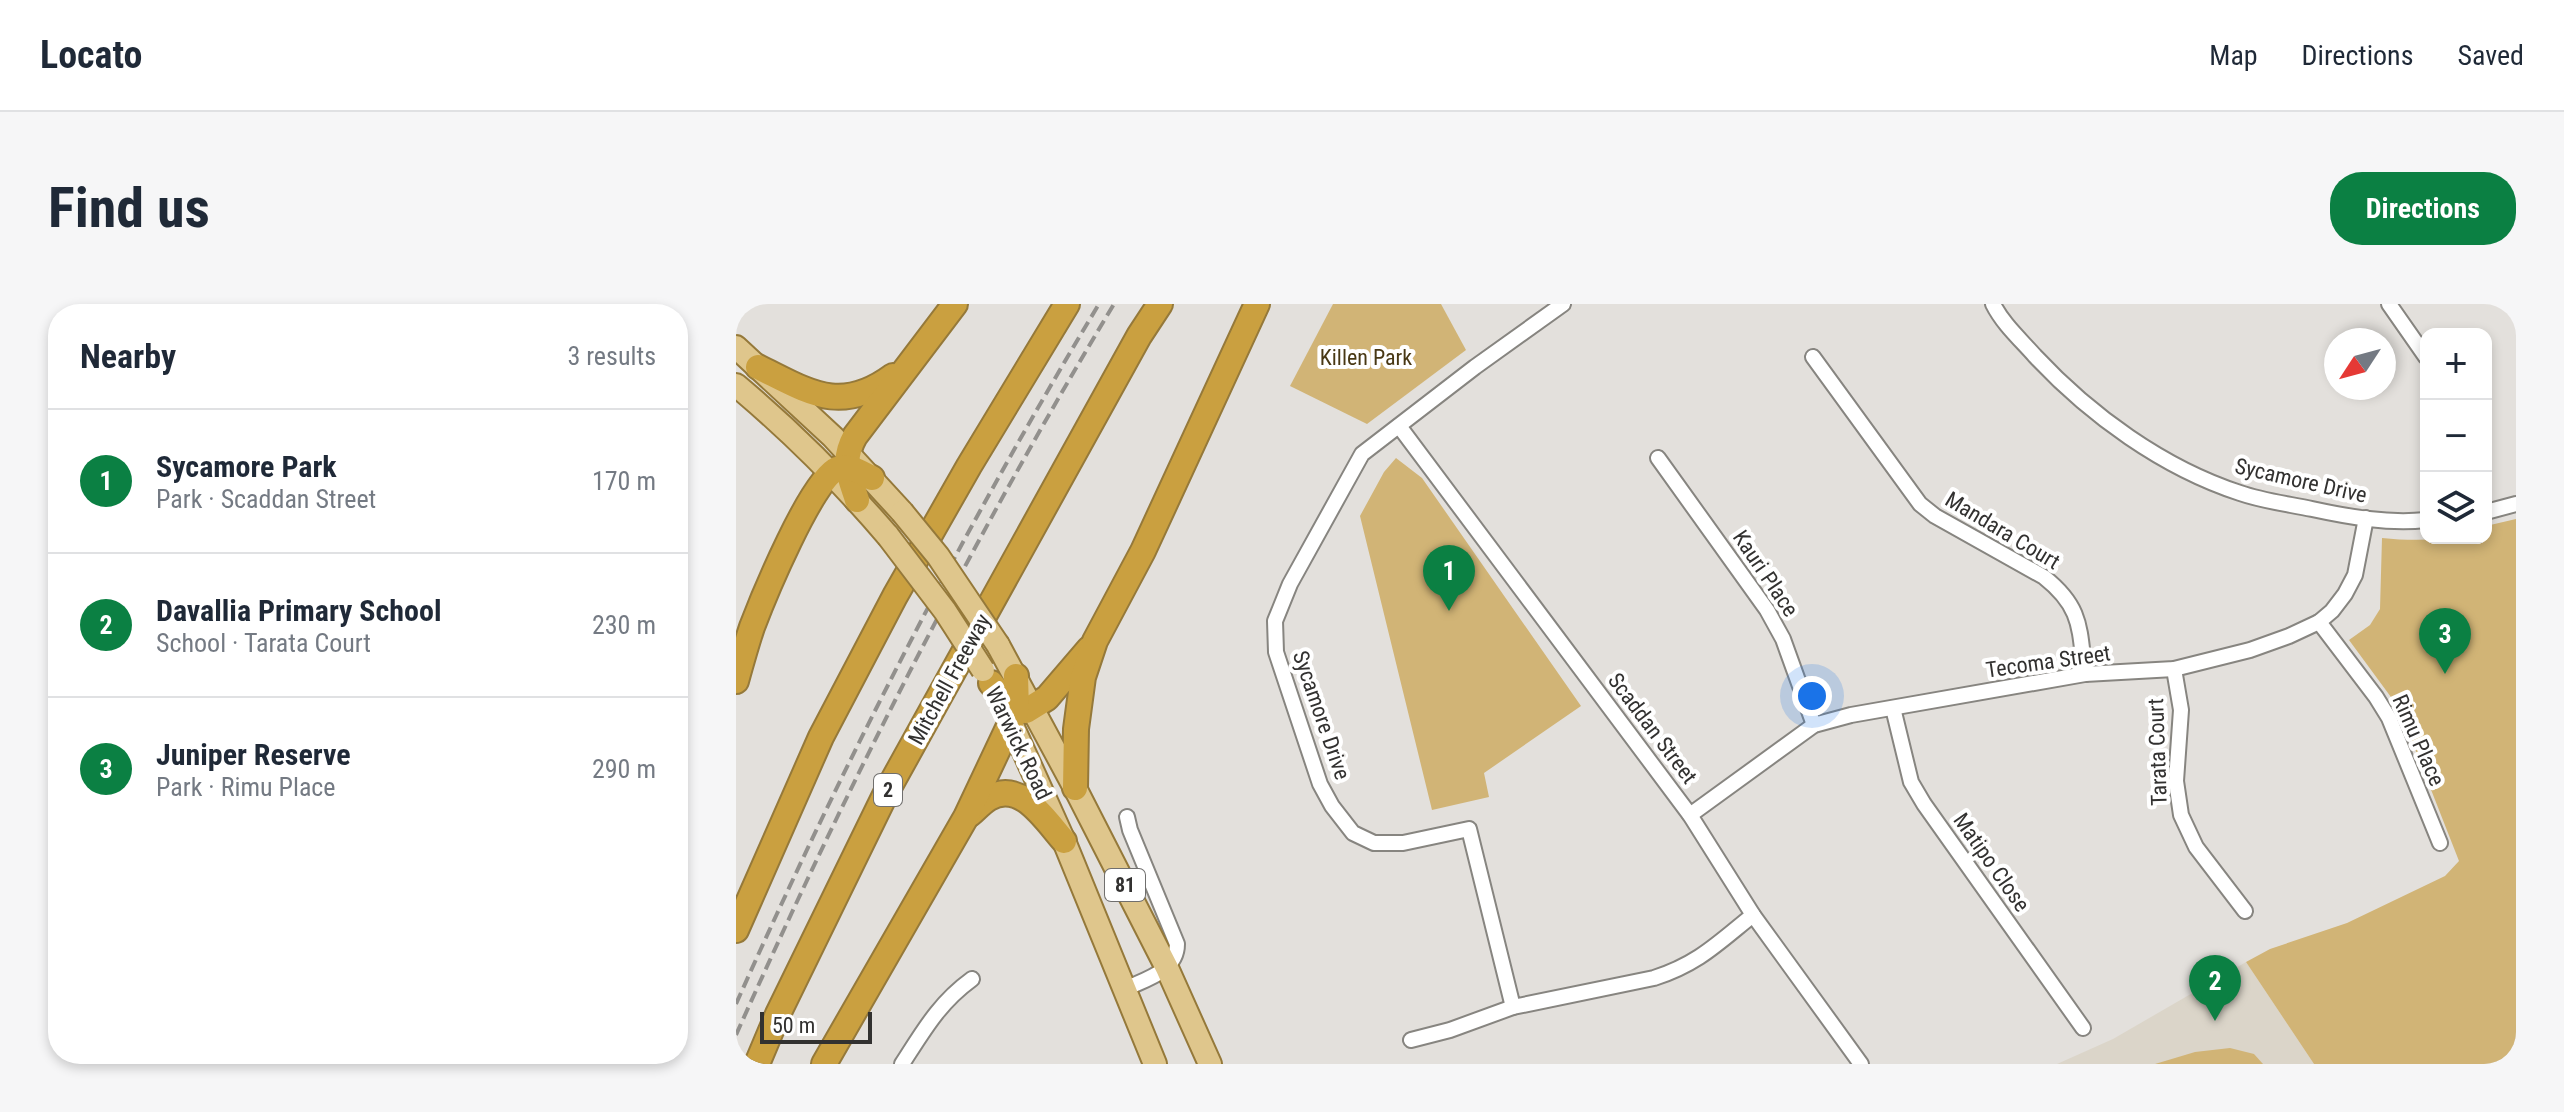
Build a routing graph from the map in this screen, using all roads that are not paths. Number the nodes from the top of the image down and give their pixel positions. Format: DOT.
graph roads {
  1 [pos="955,304"];
  2 [pos="1067,304"];
  3 [pos="1160,304"];
  4 [pos="1257,304"];
  5 [pos="1993,304"];
  6 [pos="2389,304"];
  7 [pos="1557,306"];
  8 [pos="736,347"];
  9 [pos="2420,348"];
  10 [pos="1813,357"];
  11 [pos="908,365"];
  12 [pos="758,367"];
  13 [pos="736,385"];
  14 [pos="1399,426"];
  15 [pos="1658,458"];
  16 [pos="842,463"];
  17 [pos="872,478"];
  18 [pos="857,500"];
  19 [pos="2516,504"];
  20 [pos="2492,510"];
  21 [pos="2366,518"];
  22 [pos="2420,521"];
  23 [pos="2319,622"];
  24 [pos="1095,641"];
  25 [pos="2174,669"];
  26 [pos="2085,674"];
  27 [pos="1016,676"];
  28 [pos="987,677"];
  29 [pos="736,681"];
  30 [pos="1893,708"];
  31 [pos="1021,713"];
  32 [pos="1814,725"];
  33 [pos="1075,788"];
  34 [pos="1690,815"];
  35 [pos="966,817"];
  36 [pos="1102,840"];
  37 [pos="1064,841"];
  38 [pos="2440,843"];
  39 [pos="2245,911"];
  40 [pos="1753,915"];
  41 [pos="736,930"];
  42 [pos="1167,968"];
  43 [pos="972,979"];
  44 [pos="1125,989"];
  45 [pos="1513,1007"];
  46 [pos="2083,1028"];
  47 [pos="1411,1040"];
  48 [pos="757,1064"];
  49 [pos="824,1064"];
  50 [pos="902,1064"];
  51 [pos="1155,1064"];
  52 [pos="1210,1064"];
  53 [pos="1861,1064"];
  1 -- 11 [label="highway"];
  2 -- 41 [label="highway"];
  3 -- 48 [label="highway, Mitchell Freeway / 2"];
  4 -- 24 [label="highway"];
  5 -- 21 [label="street, Sycamore Drive"];
  6 -- 9 [label="street"];
  7 -- 14 [label="street, Sycamore Drive"];
  8 -- 12 [label="main road"];
  10 -- 26 [label="street, Mandara Court"];
  11 -- 12 [label="highway"];
  11 -- 16 [label="highway"];
  12 -- 16 [label="main road"];
  13 -- 16 [label="main road"];
  14 -- 34 [label="street, Scaddan Street"];
  14 -- 45 [label="street, Sycamore Drive"];
  15 -- 32 [label="street, Kauri Place"];
  16 -- 17 [label="highway"];
  16 -- 18 [label="highway"];
  16 -- 29 [label="highway"];
  17 -- 27 [label="main road, Warwick Road, bridge"];
  18 -- 28 [label="main road, Warwick Road, bridge"];
  19 -- 20 [label="street"];
  21 -- 22 [label="street, Sycamore Drive"];
  21 -- 23 [label="street, Tecoma Street"];
  23 -- 25 [label="street, Tecoma Street"];
  23 -- 38 [label="street, Rimu Place"];
  24 -- 31 [label="highway"];
  24 -- 33 [label="highway"];
  25 -- 26 [label="street, Tecoma Street"];
  25 -- 39 [label="street, Tarata Court"];
  26 -- 30 [label="street, Tecoma Street"];
  27 -- 31 [label="highway"];
  28 -- 31 [label="highway"];
  30 -- 32 [label="street, Tecoma Street"];
  30 -- 46 [label="street, Matipo Close"];
  31 -- 33 [label="main road, Warwick Road / 81"];
  31 -- 35 [label="highway"];
  31 -- 37 [label="main road, Warwick Road / 81"];
  32 -- 34 [label="street, Tecoma Street"];
  33 -- 36 [label="main road, Warwick Road / 81"];
  34 -- 40 [label="street, Scaddan Street"];
  35 -- 37 [label="highway"];
  35 -- 49 [label="highway"];
  36 -- 42 [label="main road, Warwick Road / 81"];
  36 -- 42 [label="street"];
  37 -- 44 [label="main road, Warwick Road / 81"];
  40 -- 45 [label="street"];
  40 -- 53 [label="street, Scaddan Street"];
  42 -- 44 [label="street"];
  42 -- 52 [label="main road, Warwick Road / 81"];
  43 -- 50 [label="street"];
  44 -- 51 [label="main road, Warwick Road / 81"];
  45 -- 47 [label="street"];
}
